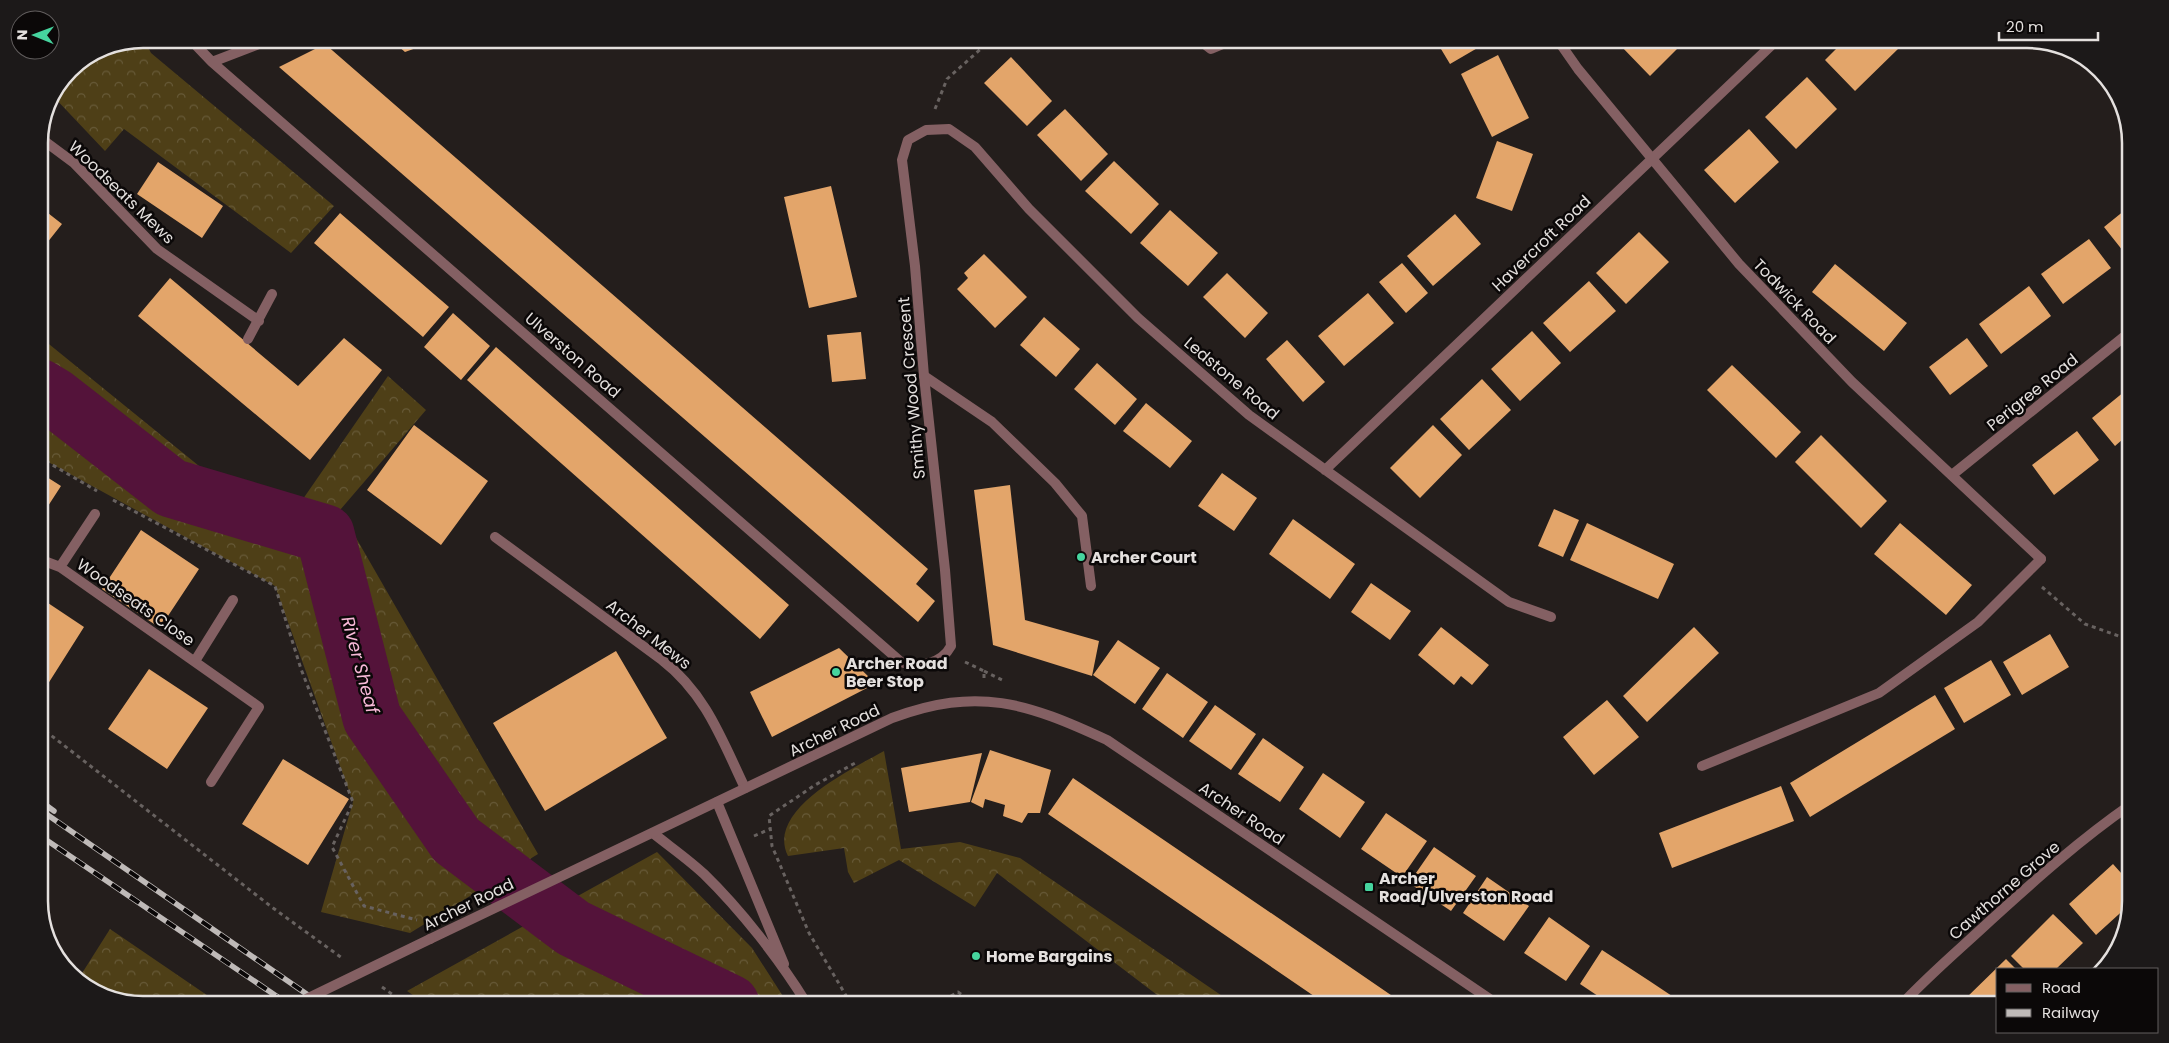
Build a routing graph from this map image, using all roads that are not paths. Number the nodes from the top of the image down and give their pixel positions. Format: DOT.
graph roads {
  1 [pos="199,48"];
  2 [pos="249,48"];
  3 [pos="1563,48"];
  4 [pos="1768,48"];
  5 [pos="212,62"];
  6 [pos="926,130"];
  7 [pos="48,144"];
  8 [pos="1651,158"];
  9 [pos="272,294"];
  10 [pos="259,321"];
  11 [pos="2121,339"];
  12 [pos="248,340"];
  13 [pos="924,376"];
  14 [pos="1325,470"];
  15 [pos="1952,475"];
  16 [pos="95,514"];
  17 [pos="495,537"];
  18 [pos="48,563"];
  19 [pos="60,568"];
  20 [pos="1091,586"];
  21 [pos="234,600"];
  22 [pos="1551,617"];
  23 [pos="946,653"];
  24 [pos="195,661"];
  25 [pos="1702,766"];
  26 [pos="211,782"];
  27 [pos="745,788"];
  28 [pos="717,802"];
  29 [pos="2122,811"];
  30 [pos="653,833"];
  31 [pos="790,976"];
  32 [pos="312,996"];
  33 [pos="802,996"];
  34 [pos="1485,996"];
  35 [pos="1910,996"];
  1 -- 5 [label="street, Ulverston Road"];
  2 -- 5 [label="street"];
  3 -- 8 [label="street, Todwick Road"];
  4 -- 8 [label="street, Havercroft Road"];
  5 -- 23 [label="street, Ulverston Road"];
  6 -- 13 [label="street, Smithy Wood Crescent"];
  6 -- 14 [label="street, Ledstone Road"];
  7 -- 10 [label="street, Woodseats Mews"];
  8 -- 14 [label="street, Havercroft Road"];
  8 -- 15 [label="street, Todwick Road"];
  9 -- 10 [label="street"];
  10 -- 12 [label="street"];
  11 -- 15 [label="street, Perigree Road"];
  13 -- 20 [label="street"];
  13 -- 23 [label="street, Smithy Wood Crescent"];
  14 -- 22 [label="street, Ledstone Road"];
  15 -- 25 [label="street, Todwick Road"];
  16 -- 19 [label="street, Woodseats Close"];
  17 -- 27 [label="street, Archer Mews"];
  18 -- 19 [label="street, Woodseats Close"];
  19 -- 24 [label="street, Woodseats Close"];
  21 -- 24 [label="street, Woodseats Close"];
  24 -- 26 [label="street, Woodseats Close"];
  27 -- 28 [label="street, Archer Road"];
  27 -- 34 [label="street, Archer Road"];
  28 -- 30 [label="street, Archer Road"];
  28 -- 31 [label="street"];
  29 -- 35 [label="street, Cawthorne Grove"];
  30 -- 31 [label="street"];
  30 -- 32 [label="street, Archer Road, bridge"];
  31 -- 33 [label="street"];
}
